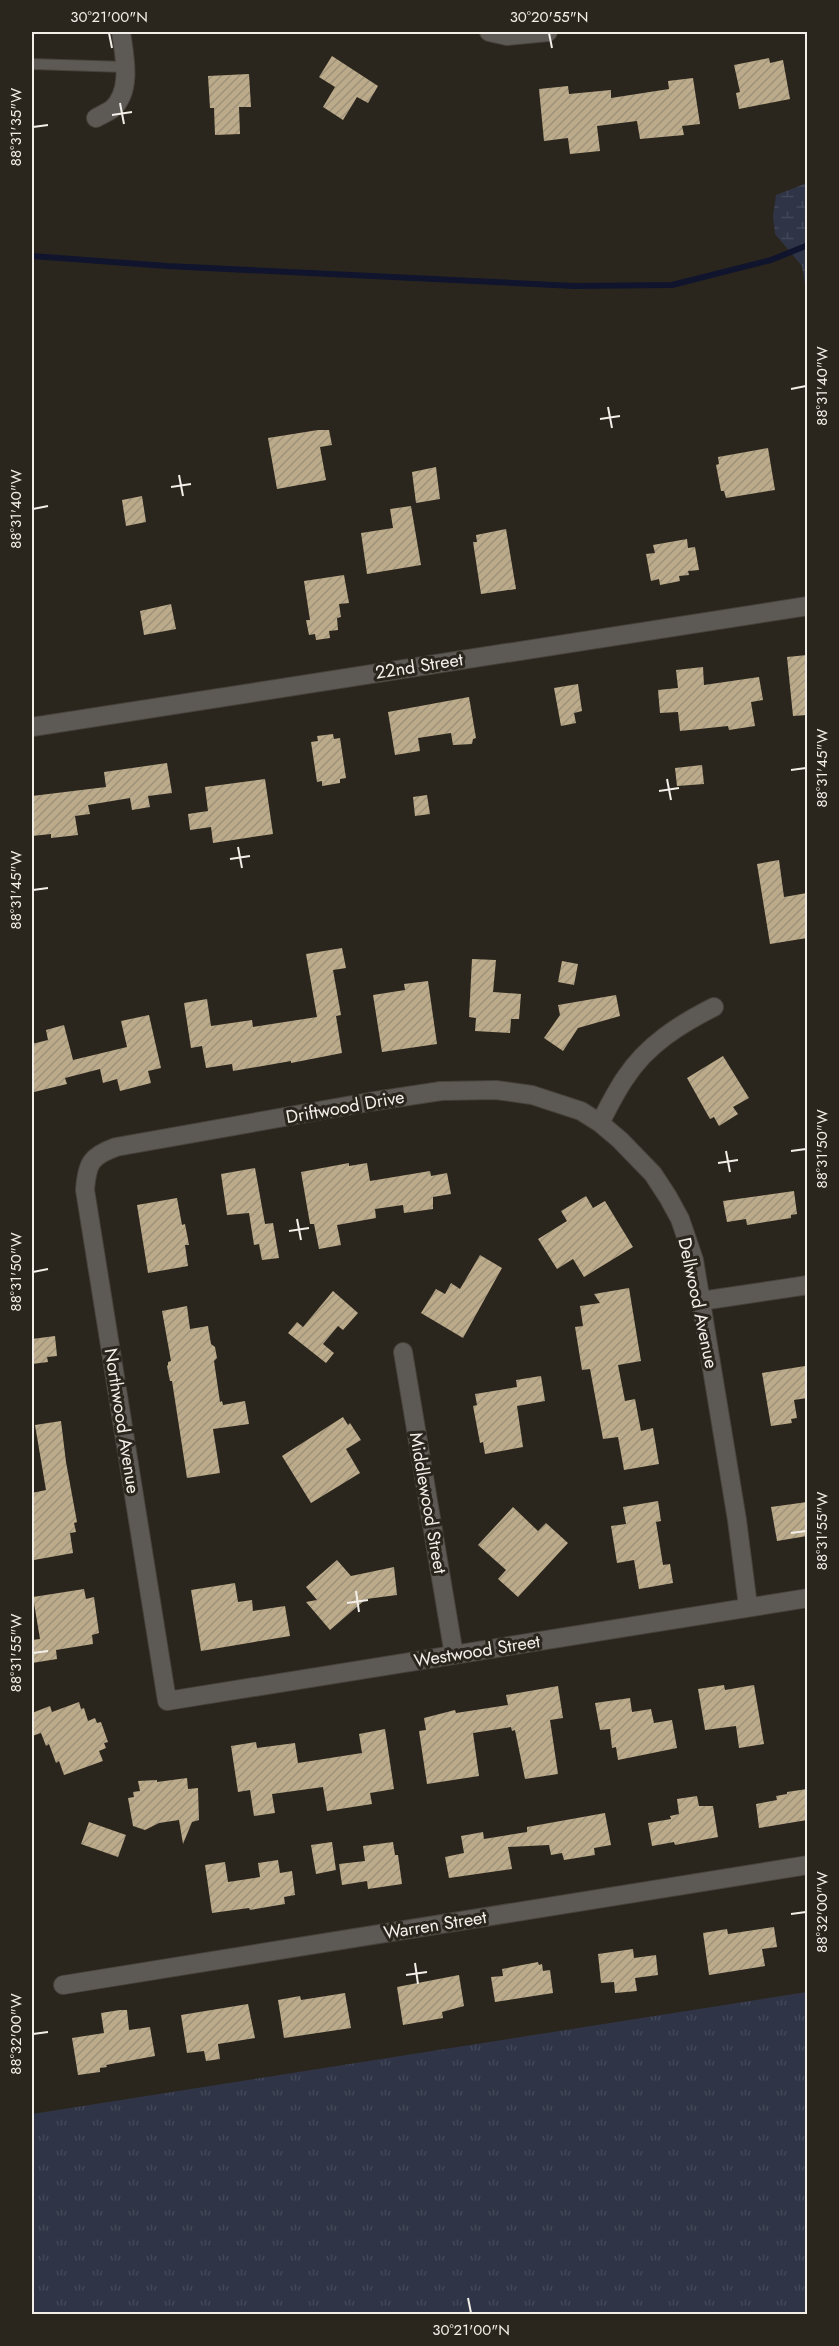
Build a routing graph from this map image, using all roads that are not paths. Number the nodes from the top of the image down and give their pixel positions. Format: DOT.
graph roads {
  1 [pos="121,32"];
  2 [pos="489,32"];
  3 [pos="548,32"];
  4 [pos="32,64"];
  5 [pos="125,67"];
  6 [pos="96,118"];
  7 [pos="807,606"];
  8 [pos="32,727"];
  9 [pos="714,1007"];
  10 [pos="600,1123"];
  11 [pos="90,1161"];
  12 [pos="807,1285"];
  13 [pos="701,1301"];
  14 [pos="403,1352"];
  15 [pos="807,1598"];
  16 [pos="748,1606"];
  17 [pos="454,1655"];
  18 [pos="163,1681"];
  19 [pos="807,1865"];
  20 [pos="63,1985"];
  1 -- 5 [label="street"];
  2 -- 3 [label="street"];
  4 -- 5 [label="lane"];
  5 -- 6 [label="street"];
  7 -- 8 [label="street, 22nd Street"];
  9 -- 10 [label="street"];
  10 -- 11 [label="street, Driftwood Drive"];
  10 -- 13 [label="street, Dellwood Avenue"];
  11 -- 18 [label="street, Northwood Avenue"];
  12 -- 13 [label="street"];
  13 -- 16 [label="street, Dellwood Avenue"];
  14 -- 17 [label="street, Middlewood Street"];
  15 -- 16 [label="street, Westwood Street"];
  16 -- 17 [label="street, Westwood Street"];
  17 -- 18 [label="street, Westwood Street"];
  19 -- 20 [label="street, Warren Street"];
}
